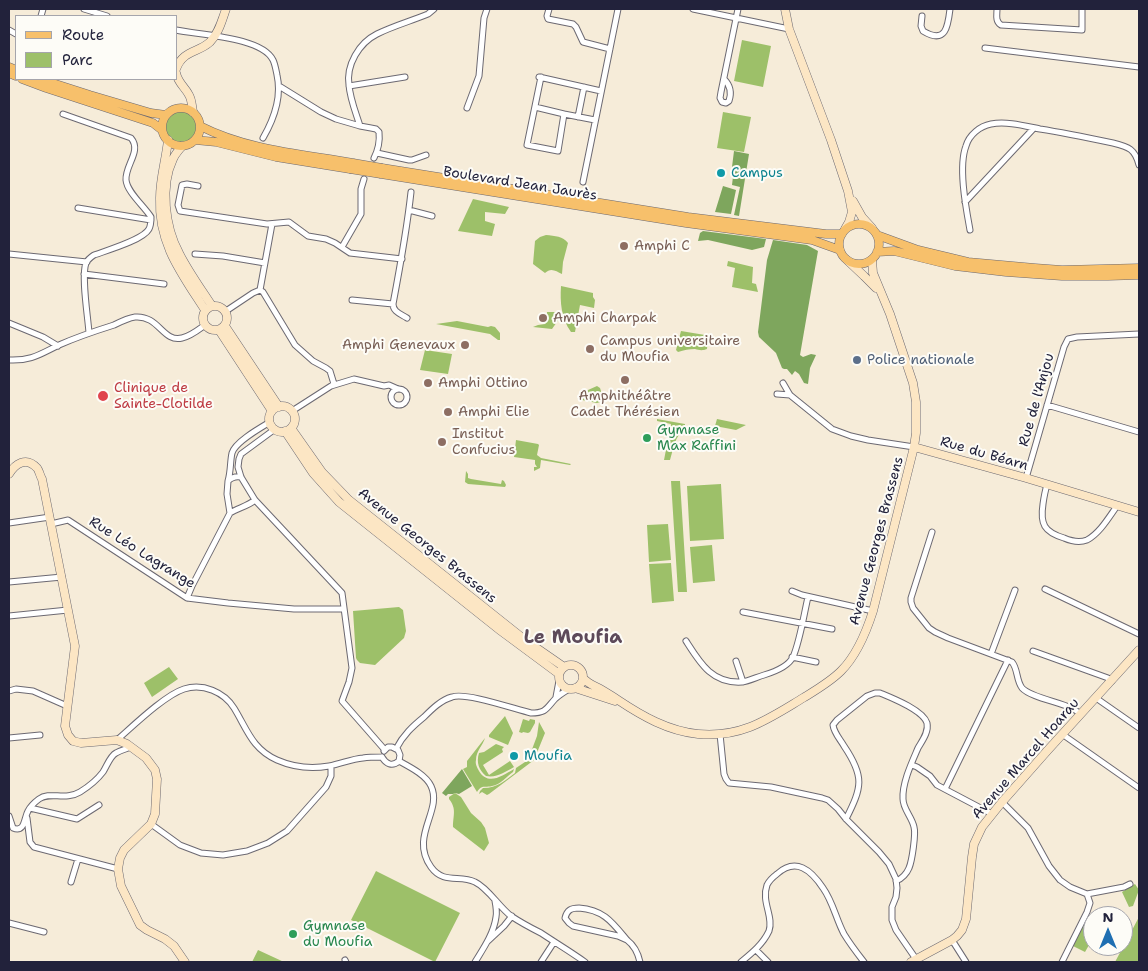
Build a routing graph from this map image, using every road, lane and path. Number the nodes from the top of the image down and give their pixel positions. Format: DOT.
graph roads {
  1 [pos="84,9"];
  2 [pos="226,9"];
  3 [pos="434,9"];
  4 [pos="487,9"];
  5 [pos="549,9"];
  6 [pos="618,9"];
  7 [pos="693,9"];
  8 [pos="738,9"];
  9 [pos="785,9"];
  10 [pos="950,9"];
  11 [pos="997,9"];
  12 [pos="1082,9"];
  13 [pos="104,15"];
  14 [pos="922,16"];
  15 [pos="736,18"];
  16 [pos="789,29"];
  17 [pos="178,30"];
  18 [pos="216,35"];
  19 [pos="986,48"];
  20 [pos="610,49"];
  21 [pos="178,64"];
  22 [pos="1139,68"];
  23 [pos="405,77"];
  24 [pos="724,79"];
  25 [pos="28,80"];
  26 [pos="178,80"];
  27 [pos="44,83"];
  28 [pos="279,86"];
  29 [pos="349,86"];
  30 [pos="584,87"];
  31 [pos="601,91"];
  32 [pos="191,101"];
  33 [pos="535,107"];
  34 [pos="185,108"];
  35 [pos="467,108"];
  36 [pos="193,112"];
  37 [pos="63,114"];
  38 [pos="564,114"];
  39 [pos="166,115"];
  40 [pos="578,117"];
  41 [pos="595,120"];
  42 [pos="200,126"];
  43 [pos="360,126"];
  44 [pos="1034,128"];
  45 [pos="162,130"];
  46 [pos="263,138"];
  47 [pos="168,140"];
  48 [pos="195,140"];
  49 [pos="182,146"];
  50 [pos="426,155"];
  51 [pos="1139,165"];
  52 [pos="351,166"];
  53 [pos="382,171"];
  54 [pos="364,179"];
  55 [pos="583,182"];
  56 [pos="198,186"];
  57 [pos="411,192"];
  58 [pos="848,192"];
  59 [pos="965,202"];
  60 [pos="78,208"];
  61 [pos="409,210"];
  62 [pos="432,216"];
  63 [pos="151,220"];
  64 [pos="272,224"];
  65 [pos="970,230"];
  66 [pos="844,231"];
  67 [pos="874,231"];
  68 [pos="342,248"];
  69 [pos="840,250"];
  70 [pos="877,252"];
  71 [pos="9,254"];
  72 [pos="195,254"];
  73 [pos="402,259"];
  74 [pos="847,260"];
  75 [pos="872,260"];
  76 [pos="87,262"];
  77 [pos="265,263"];
  78 [pos="1139,268"];
  79 [pos="84,274"];
  80 [pos="1139,275"];
  81 [pos="164,284"];
  82 [pos="260,290"];
  83 [pos="882,295"];
  84 [pos="352,300"];
  85 [pos="393,304"];
  86 [pos="209,308"];
  87 [pos="226,311"];
  88 [pos="407,318"];
  89 [pos="9,323"];
  90 [pos="205,325"];
  91 [pos="222,328"];
  92 [pos="89,333"];
  93 [pos="1139,334"];
  94 [pos="58,346"];
  95 [pos="9,360"];
  96 [pos="783,383"];
  97 [pos="334,384"];
  98 [pos="395,390"];
  99 [pos="777,394"];
  100 [pos="790,395"];
  101 [pos="1047,405"];
  102 [pos="275,409"];
  103 [pos="292,411"];
  104 [pos="270,422"];
  105 [pos="275,429"];
  106 [pos="288,429"];
  107 [pos="1139,432"];
  108 [pos="914,447"];
  109 [pos="9,474"];
  110 [pos="241,478"];
  111 [pos="1026,478"];
  112 [pos="228,481"];
  113 [pos="1047,485"];
  114 [pos="229,500"];
  115 [pos="255,500"];
  116 [pos="1118,506"];
  117 [pos="239,508"];
  118 [pos="1139,512"];
  119 [pos="230,513"];
  120 [pos="50,521"];
  121 [pos="9,523"];
  122 [pos="932,532"];
  123 [pos="62,577"];
  124 [pos="9,582"];
  125 [pos="1046,589"];
  126 [pos="1015,590"];
  127 [pos="792,591"];
  128 [pos="808,597"];
  129 [pos="187,598"];
  130 [pos="344,609"];
  131 [pos="68,610"];
  132 [pos="743,612"];
  133 [pos="872,612"];
  134 [pos="9,616"];
  135 [pos="802,623"];
  136 [pos="832,629"];
  137 [pos="1139,634"];
  138 [pos="686,641"];
  139 [pos="1139,650"];
  140 [pos="1033,651"];
  141 [pos="991,654"];
  142 [pos="792,657"];
  143 [pos="1008,660"];
  144 [pos="736,661"];
  145 [pos="816,662"];
  146 [pos="564,667"];
  147 [pos="559,678"];
  148 [pos="583,678"];
  149 [pos="1112,681"];
  150 [pos="743,682"];
  151 [pos="572,689"];
  152 [pos="9,691"];
  153 [pos="556,697"];
  154 [pos="1096,698"];
  155 [pos="624,704"];
  156 [pos="67,706"];
  157 [pos="1081,714"];
  158 [pos="1139,728"];
  159 [pos="720,734"];
  160 [pos="1062,734"];
  161 [pos="40,735"];
  162 [pos="9,738"];
  163 [pos="117,740"];
  164 [pos="131,747"];
  165 [pos="396,748"];
  166 [pos="385,750"];
  167 [pos="382,757"];
  168 [pos="399,761"];
  169 [pos="912,765"];
  170 [pos="331,766"];
  171 [pos="1139,788"];
  172 [pos="945,789"];
  173 [pos="1002,802"];
  174 [pos="98,805"];
  175 [pos="30,808"];
  176 [pos="992,814"];
  177 [pos="9,816"];
  178 [pos="26,816"];
  179 [pos="846,819"];
  180 [pos="151,824"];
  181 [pos="78,859"];
  182 [pos="118,870"];
  183 [pos="896,881"];
  184 [pos="71,882"];
  185 [pos="1130,884"];
  186 [pos="1087,894"];
  187 [pos="495,900"];
  188 [pos="507,912"];
  189 [pos="496,916"];
  190 [pos="512,916"];
  191 [pos="9,923"];
  192 [pos="44,932"];
  193 [pos="627,940"];
  194 [pos="952,940"];
  195 [pos="487,942"];
  196 [pos="554,942"];
  197 [pos="756,950"];
  198 [pos="913,961"];
  199 [pos="184,962"];
  200 [pos="475,962"];
  201 [pos="541,962"];
  202 [pos="585,962"];
  203 [pos="640,962"];
  204 [pos="741,962"];
  205 [pos="768,962"];
  206 [pos="864,962"];
  207 [pos="966,962"];
  208 [pos="1062,962"];
  1 -- 13 [label="street"];
  2 -- 18 [label="street"];
  3 -- 29 [label="street"];
  4 -- 35 [label="street"];
  5 -- 20 [label="street"];
  6 -- 20 [label="street"];
  7 -- 15 [label="street"];
  8 -- 15 [label="street"];
  9 -- 16 [label="street"];
  10 -- 14 [label="street"];
  11 -- 12 [label="street"];
  15 -- 16 [label="street"];
  15 -- 24 [label="street"];
  16 -- 58 [label="street"];
  17 -- 18 [label="street"];
  18 -- 21 [label="street"];
  18 -- 28 [label="street"];
  19 -- 22 [label="street"];
  20 -- 31 [label="street"];
  23 -- 29 [label="street"];
  25 -- 27 [label="main road"];
  26 -- 32 [label="street"];
  27 -- 39 [label="main road"];
  27 -- 45 [label="main road"];
  28 -- 43 [label="street"];
  28 -- 46 [label="street"];
  29 -- 43 [label="street"];
  30 -- 31 [label="street"];
  30 -- 33 [label="street"];
  30 -- 40 [label="street"];
  31 -- 41 [label="street"];
  32 -- 34 [label="street"];
  32 -- 36 [label="street"];
  33 -- 38 [label="street"];
  33 -- 38 [label="street"];
  34 -- 36 [label="main road"];
  34 -- 39 [label="main road"];
  36 -- 42 [label="main road"];
  37 -- 63 [label="street"];
  38 -- 40 [label="street"];
  39 -- 45 [label="main road"];
  40 -- 41 [label="street"];
  41 -- 55 [label="street"];
  42 -- 48 [label="main road"];
  42 -- 52 [label="main road, Boulevard Jean Jaurès"];
  43 -- 50 [label="street"];
  44 -- 51 [label="street"];
  44 -- 59 [label="street"];
  44 -- 59 [label="street"];
  45 -- 47 [label="main road"];
  47 -- 49 [label="main road"];
  47 -- 86 [label="street"];
  48 -- 49 [label="main road"];
  48 -- 52 [label="main road, Boulevard Jean Jaurès"];
  49 -- 86 [label="street"];
  52 -- 53 [label="main road, Boulevard Jean Jaurès, bridge"];
  53 -- 66 [label="main road, Boulevard Jean Jaurès"];
  53 -- 69 [label="main road, Boulevard Jean Jaurès"];
  54 -- 68 [label="street"];
  56 -- 64 [label="street"];
  57 -- 61 [label="street"];
  58 -- 66 [label="street"];
  58 -- 67 [label="street"];
  59 -- 65 [label="street"];
  60 -- 63 [label="street"];
  61 -- 62 [label="street"];
  61 -- 73 [label="street"];
  63 -- 76 [label="street"];
  64 -- 68 [label="street"];
  64 -- 77 [label="street"];
  66 -- 67 [label="main road, Boulevard Jean Jaurès"];
  66 -- 69 [label="main road"];
  67 -- 70 [label="main road"];
  67 -- 78 [label="main road, Boulevard Jean Jaurès"];
  68 -- 73 [label="street"];
  69 -- 74 [label="main road"];
  70 -- 75 [label="main road"];
  70 -- 80 [label="main road"];
  71 -- 76 [label="street"];
  72 -- 77 [label="street"];
  73 -- 85 [label="street"];
  74 -- 75 [label="main road"];
  74 -- 83 [label="street, Avenue Georges Brassens"];
  75 -- 83 [label="street, Avenue Georges Brassens"];
  76 -- 79 [label="street"];
  77 -- 82 [label="street"];
  79 -- 81 [label="street"];
  79 -- 92 [label="street"];
  82 -- 87 [label="street"];
  82 -- 97 [label="street"];
  83 -- 108 [label="street, Avenue Georges Brassens"];
  84 -- 85 [label="street"];
  85 -- 88 [label="street"];
  86 -- 87 [label="street"];
  86 -- 90 [label="street"];
  87 -- 91 [label="street"];
  89 -- 94 [label="street"];
  90 -- 91 [label="street"];
  90 -- 92 [label="street"];
  91 -- 102 [label="street"];
  92 -- 94 [label="street"];
  93 -- 101 [label="street, Rue de l'Anjou"];
  94 -- 95 [label="street"];
  96 -- 100 [label="street"];
  97 -- 98 [label="street"];
  97 -- 103 [label="street"];
  99 -- 100 [label="street"];
  100 -- 108 [label="street"];
  101 -- 107 [label="street"];
  101 -- 111 [label="street, Rue de l'Anjou"];
  102 -- 103 [label="street"];
  102 -- 104 [label="street"];
  103 -- 106 [label="street"];
  104 -- 105 [label="street"];
  104 -- 112 [label="street"];
  105 -- 106 [label="street"];
  105 -- 110 [label="street"];
  106 -- 146 [label="street, Avenue Georges Brassens"];
  106 -- 147 [label="street, Avenue Georges Brassens"];
  108 -- 111 [label="street, Rue du Béarn"];
  108 -- 133 [label="street, Avenue Georges Brassens"];
  109 -- 120 [label="street"];
  110 -- 112 [label="street"];
  110 -- 115 [label="street"];
  111 -- 113 [label="street, Rue du Béarn"];
  112 -- 114 [label="street"];
  113 -- 116 [label="street, Rue du Béarn"];
  113 -- 116 [label="street"];
  114 -- 117 [label="street"];
  114 -- 119 [label="street"];
  115 -- 117 [label="street"];
  115 -- 130 [label="street"];
  116 -- 118 [label="street, Rue du Béarn"];
  117 -- 119 [label="street"];
  119 -- 129 [label="street"];
  120 -- 121 [label="street, Rue Léo Lagrange"];
  120 -- 123 [label="street"];
  120 -- 129 [label="street, Rue Léo Lagrange"];
  122 -- 141 [label="street"];
  123 -- 124 [label="street"];
  123 -- 131 [label="street"];
  125 -- 137 [label="street"];
  126 -- 141 [label="street"];
  127 -- 128 [label="street"];
  128 -- 133 [label="street"];
  128 -- 135 [label="street"];
  129 -- 130 [label="street, Rue Léo Lagrange"];
  130 -- 166 [label="street"];
  131 -- 134 [label="street"];
  131 -- 156 [label="street"];
  132 -- 135 [label="street"];
  133 -- 159 [label="street, Avenue Georges Brassens"];
  135 -- 136 [label="street"];
  135 -- 142 [label="street"];
  138 -- 150 [label="street"];
  139 -- 149 [label="street, Avenue Marcel Hoarau"];
  140 -- 149 [label="street"];
  141 -- 143 [label="street"];
  142 -- 145 [label="street"];
  142 -- 150 [label="street"];
  143 -- 157 [label="street"];
  143 -- 172 [label="street"];
  144 -- 150 [label="street"];
  146 -- 147 [label="street"];
  146 -- 148 [label="street"];
  147 -- 151 [label="street"];
  147 -- 153 [label="street"];
  148 -- 151 [label="street"];
  148 -- 155 [label="street, Avenue Georges Brassens"];
  149 -- 154 [label="street, Avenue Marcel Hoarau"];
  151 -- 153 [label="street"];
  151 -- 155 [label="street, Avenue Georges Brassens"];
  152 -- 156 [label="street"];
  153 -- 165 [label="street"];
  154 -- 157 [label="street, Avenue Marcel Hoarau"];
  154 -- 158 [label="street"];
  155 -- 159 [label="street, Avenue Georges Brassens"];
  156 -- 163 [label="street"];
  157 -- 160 [label="street, Avenue Marcel Hoarau"];
  159 -- 179 [label="street"];
  160 -- 171 [label="street"];
  160 -- 173 [label="street, Avenue Marcel Hoarau"];
  161 -- 162 [label="street"];
  163 -- 164 [label="street"];
  163 -- 170 [label="street"];
  164 -- 175 [label="street"];
  164 -- 180 [label="street"];
  165 -- 166 [label="street"];
  165 -- 168 [label="street"];
  166 -- 167 [label="street"];
  167 -- 168 [label="street"];
  167 -- 170 [label="street"];
  168 -- 187 [label="street"];
  169 -- 172 [label="street"];
  169 -- 179 [label="street"];
  169 -- 183 [label="street"];
  170 -- 180 [label="street"];
  172 -- 176 [label="street"];
  173 -- 176 [label="street, Avenue Marcel Hoarau"];
  173 -- 186 [label="street"];
  174 -- 175 [label="street"];
  175 -- 178 [label="street"];
  176 -- 194 [label="street, Avenue Marcel Hoarau"];
  177 -- 178 [label="street"];
  178 -- 181 [label="street"];
  179 -- 183 [label="street"];
  180 -- 182 [label="street"];
  181 -- 182 [label="street"];
  181 -- 184 [label="street"];
  182 -- 199 [label="street"];
  183 -- 198 [label="street"];
  185 -- 186 [label="street"];
  186 -- 208 [label="street"];
  187 -- 188 [label="street"];
  187 -- 189 [label="street"];
  188 -- 189 [label="street"];
  188 -- 190 [label="street"];
  189 -- 195 [label="street"];
  190 -- 195 [label="street"];
  190 -- 196 [label="street"];
  191 -- 192 [label="street"];
  193 -- 193 [label="street"];
  193 -- 203 [label="street"];
  194 -- 198 [label="street, Avenue Marcel Hoarau"];
  194 -- 207 [label="street"];
  195 -- 200 [label="street"];
  196 -- 201 [label="street"];
  196 -- 202 [label="street"];
  197 -- 204 [label="street"];
  197 -- 205 [label="street"];
  197 -- 206 [label="street"];
}
